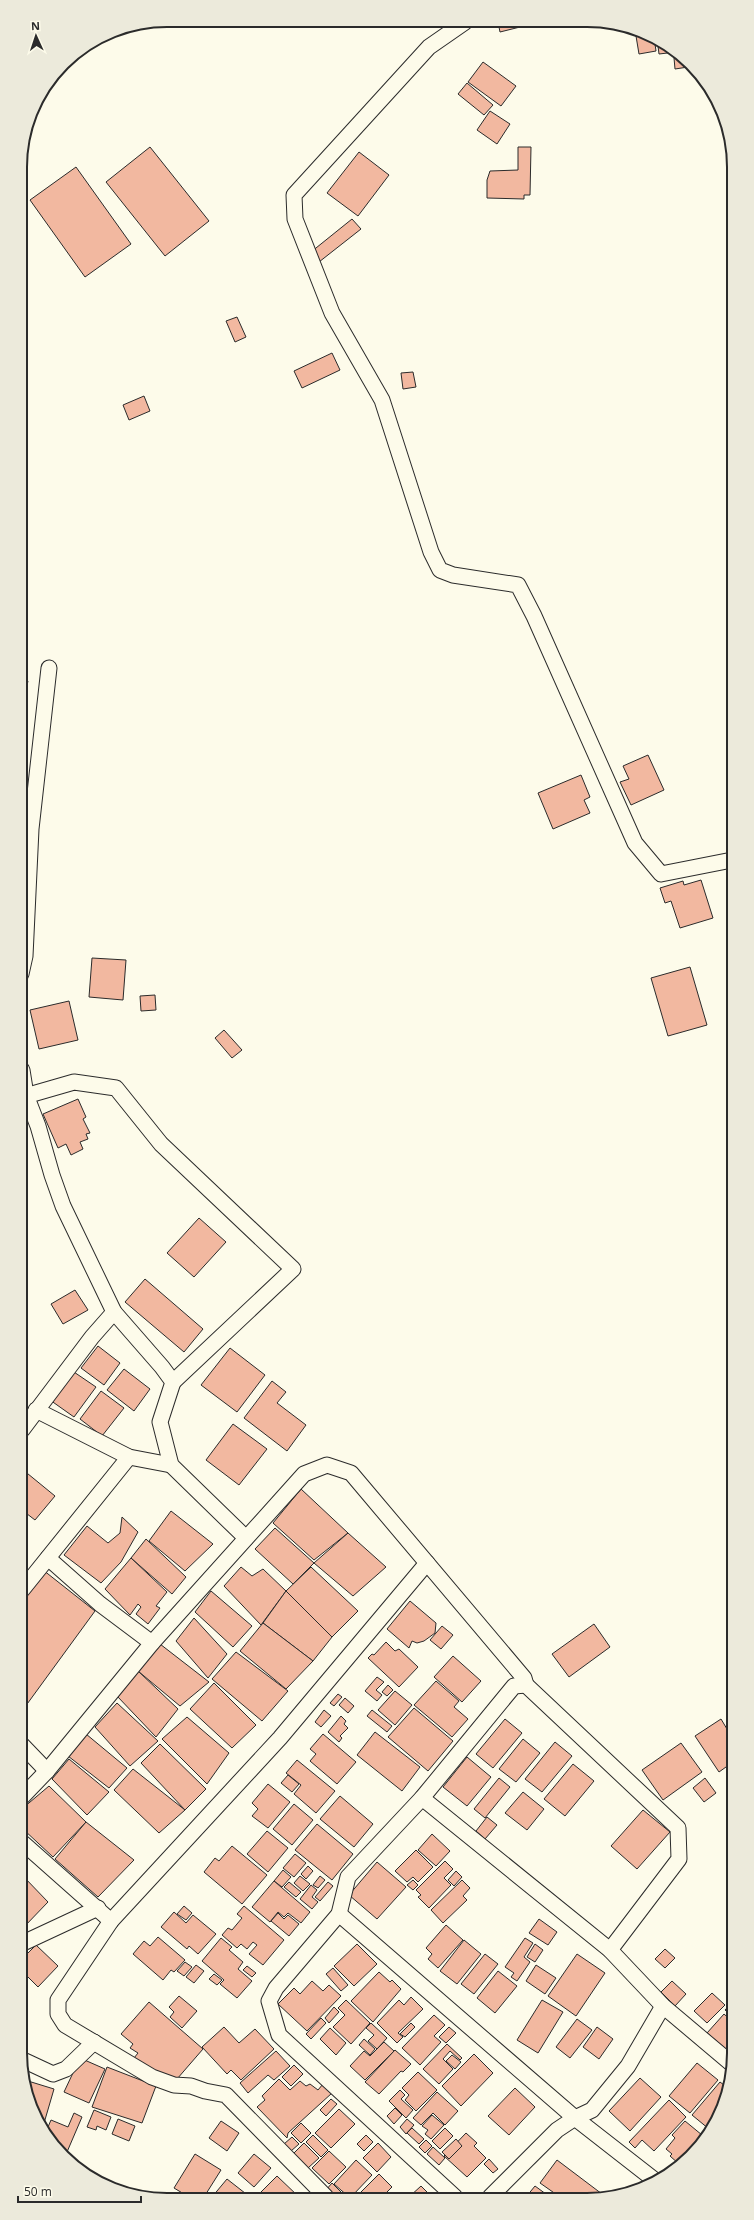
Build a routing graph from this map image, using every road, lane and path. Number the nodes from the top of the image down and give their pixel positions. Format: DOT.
graph roads {
  1 [pos="458,27"];
  2 [pos="49,668"];
  3 [pos="727,861"];
  4 [pos="27,902"];
  5 [pos="27,1095"];
  6 [pos="27,1102"];
  7 [pos="114,1312"];
  8 [pos="173,1382"];
  9 [pos="36,1410"];
  10 [pos="27,1423"];
  11 [pos="129,1457"];
  12 [pos="170,1465"];
  13 [pos="246,1538"];
  14 [pos="48,1558"];
  15 [pos="427,1563"];
  16 [pos="27,1584"];
  17 [pos="152,1643"];
  18 [pos="526,1685"];
  19 [pos="27,1750"];
  20 [pos="47,1771"];
  21 [pos="27,1792"];
  22 [pos="422,1798"];
  23 [pos="27,1846"];
  24 [pos="98,1908"];
  25 [pos="339,1914"];
  26 [pos="111,1920"];
  27 [pos="27,1941"];
  28 [pos="610,1950"];
  29 [pos="663,2006"];
  30 [pos="94,2042"];
  31 [pos="727,2060"];
  32 [pos="28,2062"];
  33 [pos="575,2118"];
  34 [pos="647,2179"];
  35 [pos="322,2193"];
  36 [pos="451,2193"];
  37 [pos="494,2193"];
  1 -- 3 [label="street"];
  2 -- 4 [label="street"];
  5 -- 8 [label="street"];
  6 -- 7 [label="street"];
  7 -- 8 [label="street"];
  7 -- 9 [label="street"];
  8 -- 12 [label="street"];
  9 -- 10 [label="street"];
  9 -- 11 [label="street"];
  11 -- 12 [label="street"];
  11 -- 14 [label="street"];
  12 -- 13 [label="street"];
  13 -- 15 [label="street"];
  13 -- 17 [label="street"];
  14 -- 16 [label="street"];
  14 -- 17 [label="street"];
  15 -- 18 [label="street"];
  15 -- 26 [label="street"];
  17 -- 20 [label="street"];
  18 -- 22 [label="street"];
  18 -- 28 [label="street"];
  19 -- 20 [label="street"];
  20 -- 21 [label="street"];
  22 -- 25 [label="street"];
  22 -- 28 [label="street"];
  23 -- 24 [label="street"];
  24 -- 26 [label="street"];
  24 -- 27 [label="street"];
  25 -- 33 [label="street"];
  25 -- 36 [label="street"];
  26 -- 30 [label="street"];
  28 -- 29 [label="street"];
  29 -- 31 [label="street"];
  29 -- 33 [label="street"];
  30 -- 32 [label="street"];
  30 -- 35 [label="street"];
  33 -- 34 [label="street"];
  33 -- 37 [label="street"];
}
